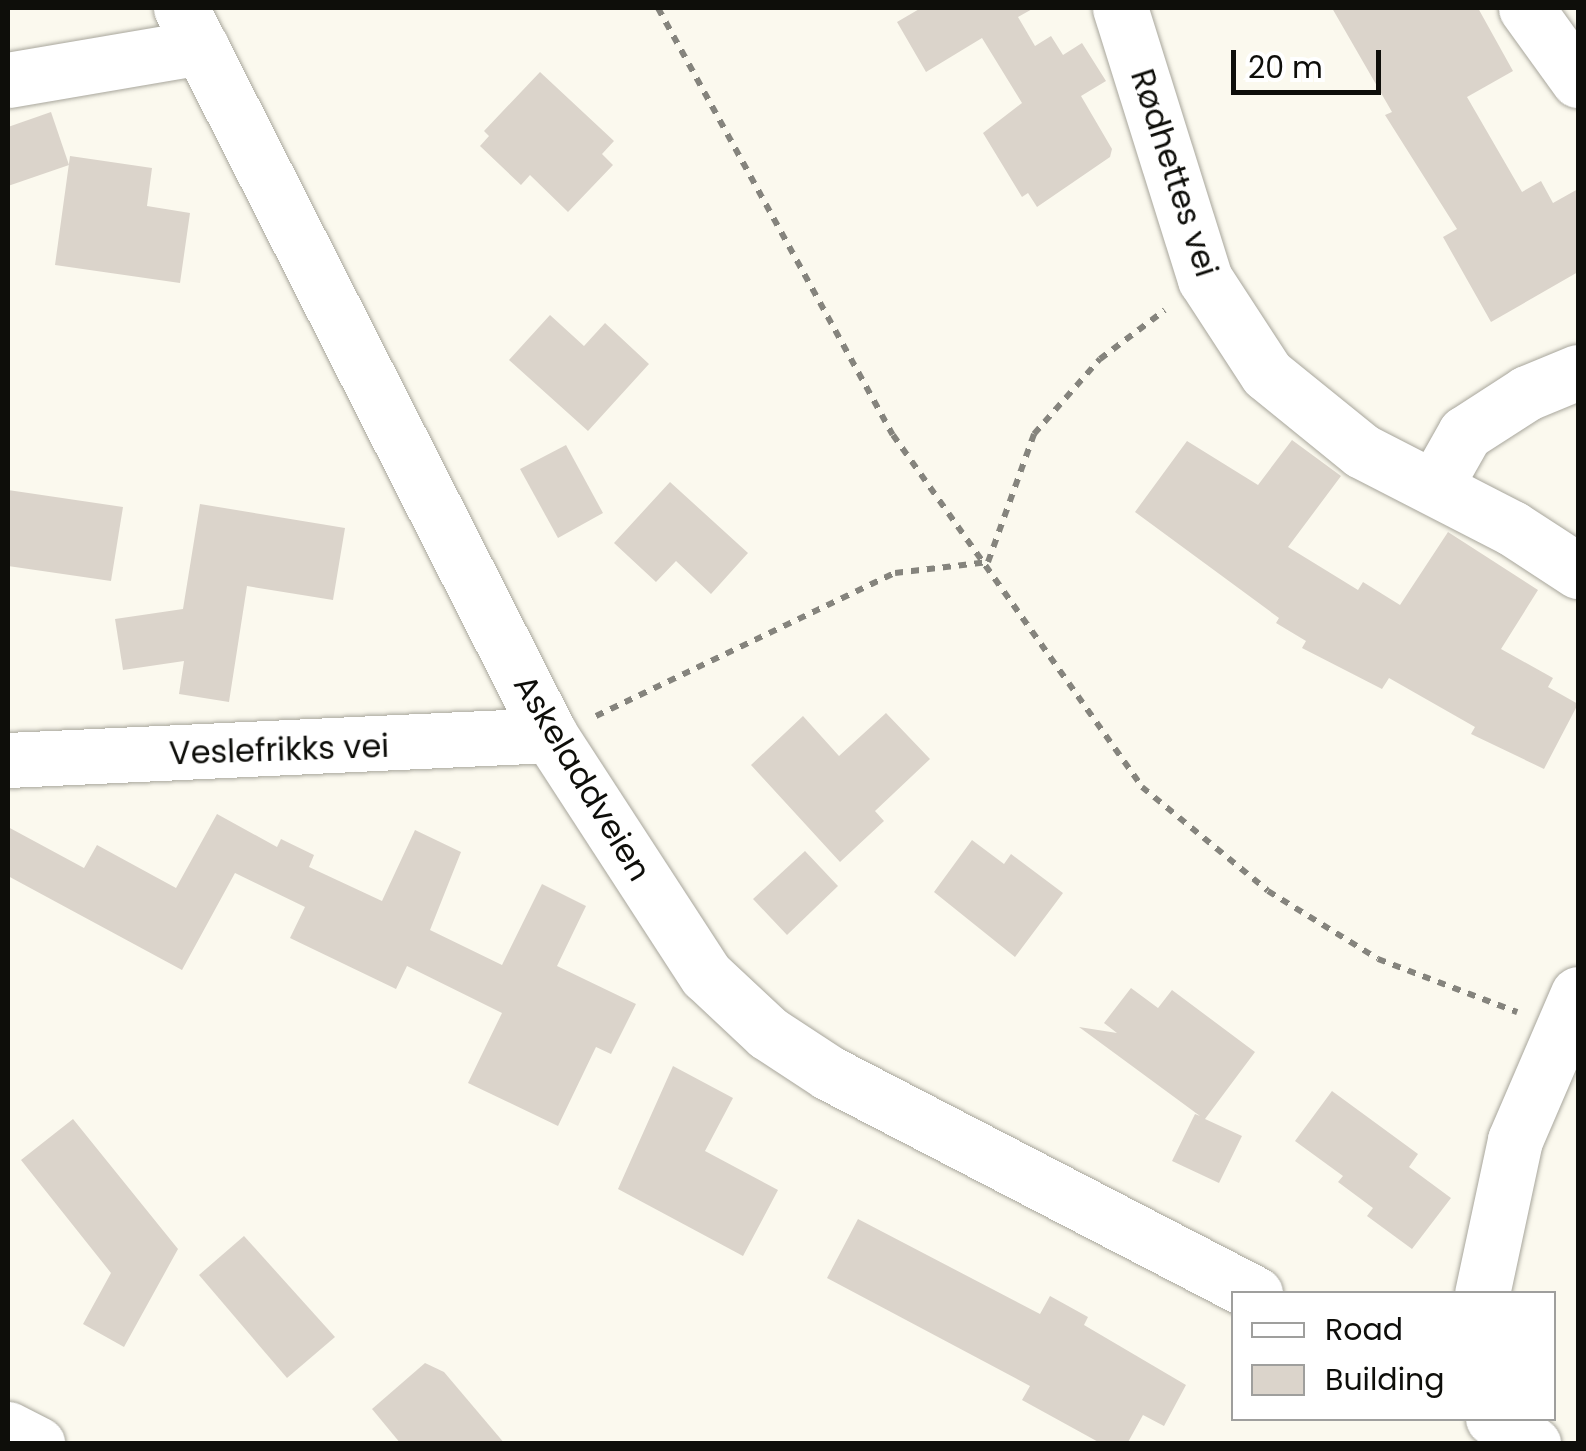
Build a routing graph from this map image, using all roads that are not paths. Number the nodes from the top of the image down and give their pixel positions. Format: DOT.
graph roads {
  1 [pos="1120,8"];
  2 [pos="1526,8"];
  3 [pos="191,27"];
  4 [pos="8,80"];
  5 [pos="1578,80"];
  6 [pos="1578,372"];
  7 [pos="1435,486"];
  8 [pos="1578,571"];
  9 [pos="550,735"];
  10 [pos="8,760"];
  11 [pos="1570,1011"];
  12 [pos="1248,1291"];
  13 [pos="1483,1291"];
  14 [pos="1498,1421"];
  15 [pos="8,1429"];
  16 [pos="37,1444"];
  17 [pos="1533,1444"];
  1 -- 7 [label="street, Rødhettes vei"];
  2 -- 5 [label="street"];
  3 -- 4 [label="street"];
  3 -- 9 [label="street, Askeladdveien"];
  6 -- 7 [label="street"];
  7 -- 8 [label="street, Rødhettes vei"];
  9 -- 10 [label="street, Veslefrikks vei"];
  9 -- 12 [label="street, Askeladdveien"];
  11 -- 13 [label="street"];
  14 -- 17 [label="street"];
  15 -- 16 [label="street"];
}
